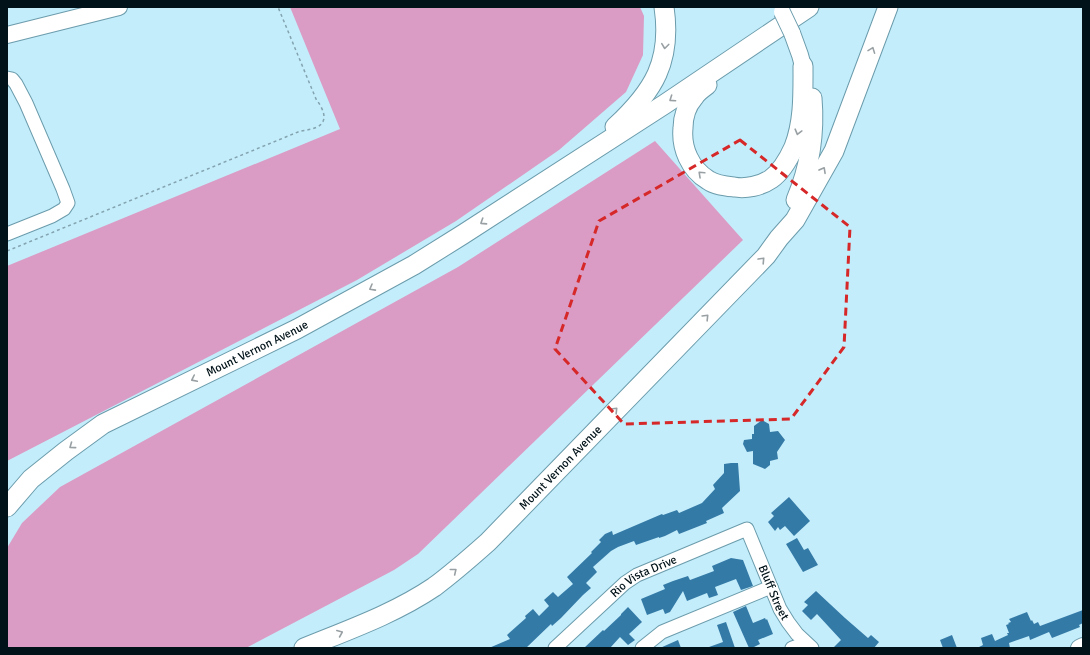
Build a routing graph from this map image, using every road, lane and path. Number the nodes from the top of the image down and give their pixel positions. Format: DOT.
graph roads {
  1 [pos="119,7"];
  2 [pos="278,7"];
  3 [pos="664,7"];
  4 [pos="809,7"];
  5 [pos="824,7"];
  6 [pos="888,7"];
  7 [pos="781,10"];
  8 [pos="7,35"];
  9 [pos="803,66"];
  10 [pos="7,78"];
  11 [pos="516,200"];
  12 [pos="7,234"];
  13 [pos="780,238"];
  14 [pos="7,251"];
  15 [pos="7,507"];
  16 [pos="747,529"];
  17 [pos="771,587"];
  18 [pos="809,645"];
  19 [pos="1083,646"];
  20 [pos="304,648"];
  21 [pos="555,648"];
  22 [pos="642,648"];
  23 [pos="792,648"];
  24 [pos="1079,648"];
  1 -- 8 [label="main road"];
  2 -- 14 [label="path"];
  3 -- 11 [label="highway, one-way"];
  4 -- 11 [label="highway, one-way"];
  9 -- 5 [label="highway, one-way"];
  13 -- 6 [label="highway, one-way"];
  7 -- 9 [label="main road, bridge"];
  9 -- 13 [label="highway"];
  10 -- 12 [label="street"];
  11 -- 15 [label="highway, Mount Vernon Avenue, one-way"];
  20 -- 13 [label="highway, Mount Vernon Avenue, one-way"];
  16 -- 17 [label="street, Bluff Street"];
  16 -- 21 [label="street, Rio Vista Drive"];
  17 -- 18 [label="street, Bluff Street"];
  17 -- 22 [label="street"];
  18 -- 23 [label="street"];
  19 -- 24 [label="main road"];
}
